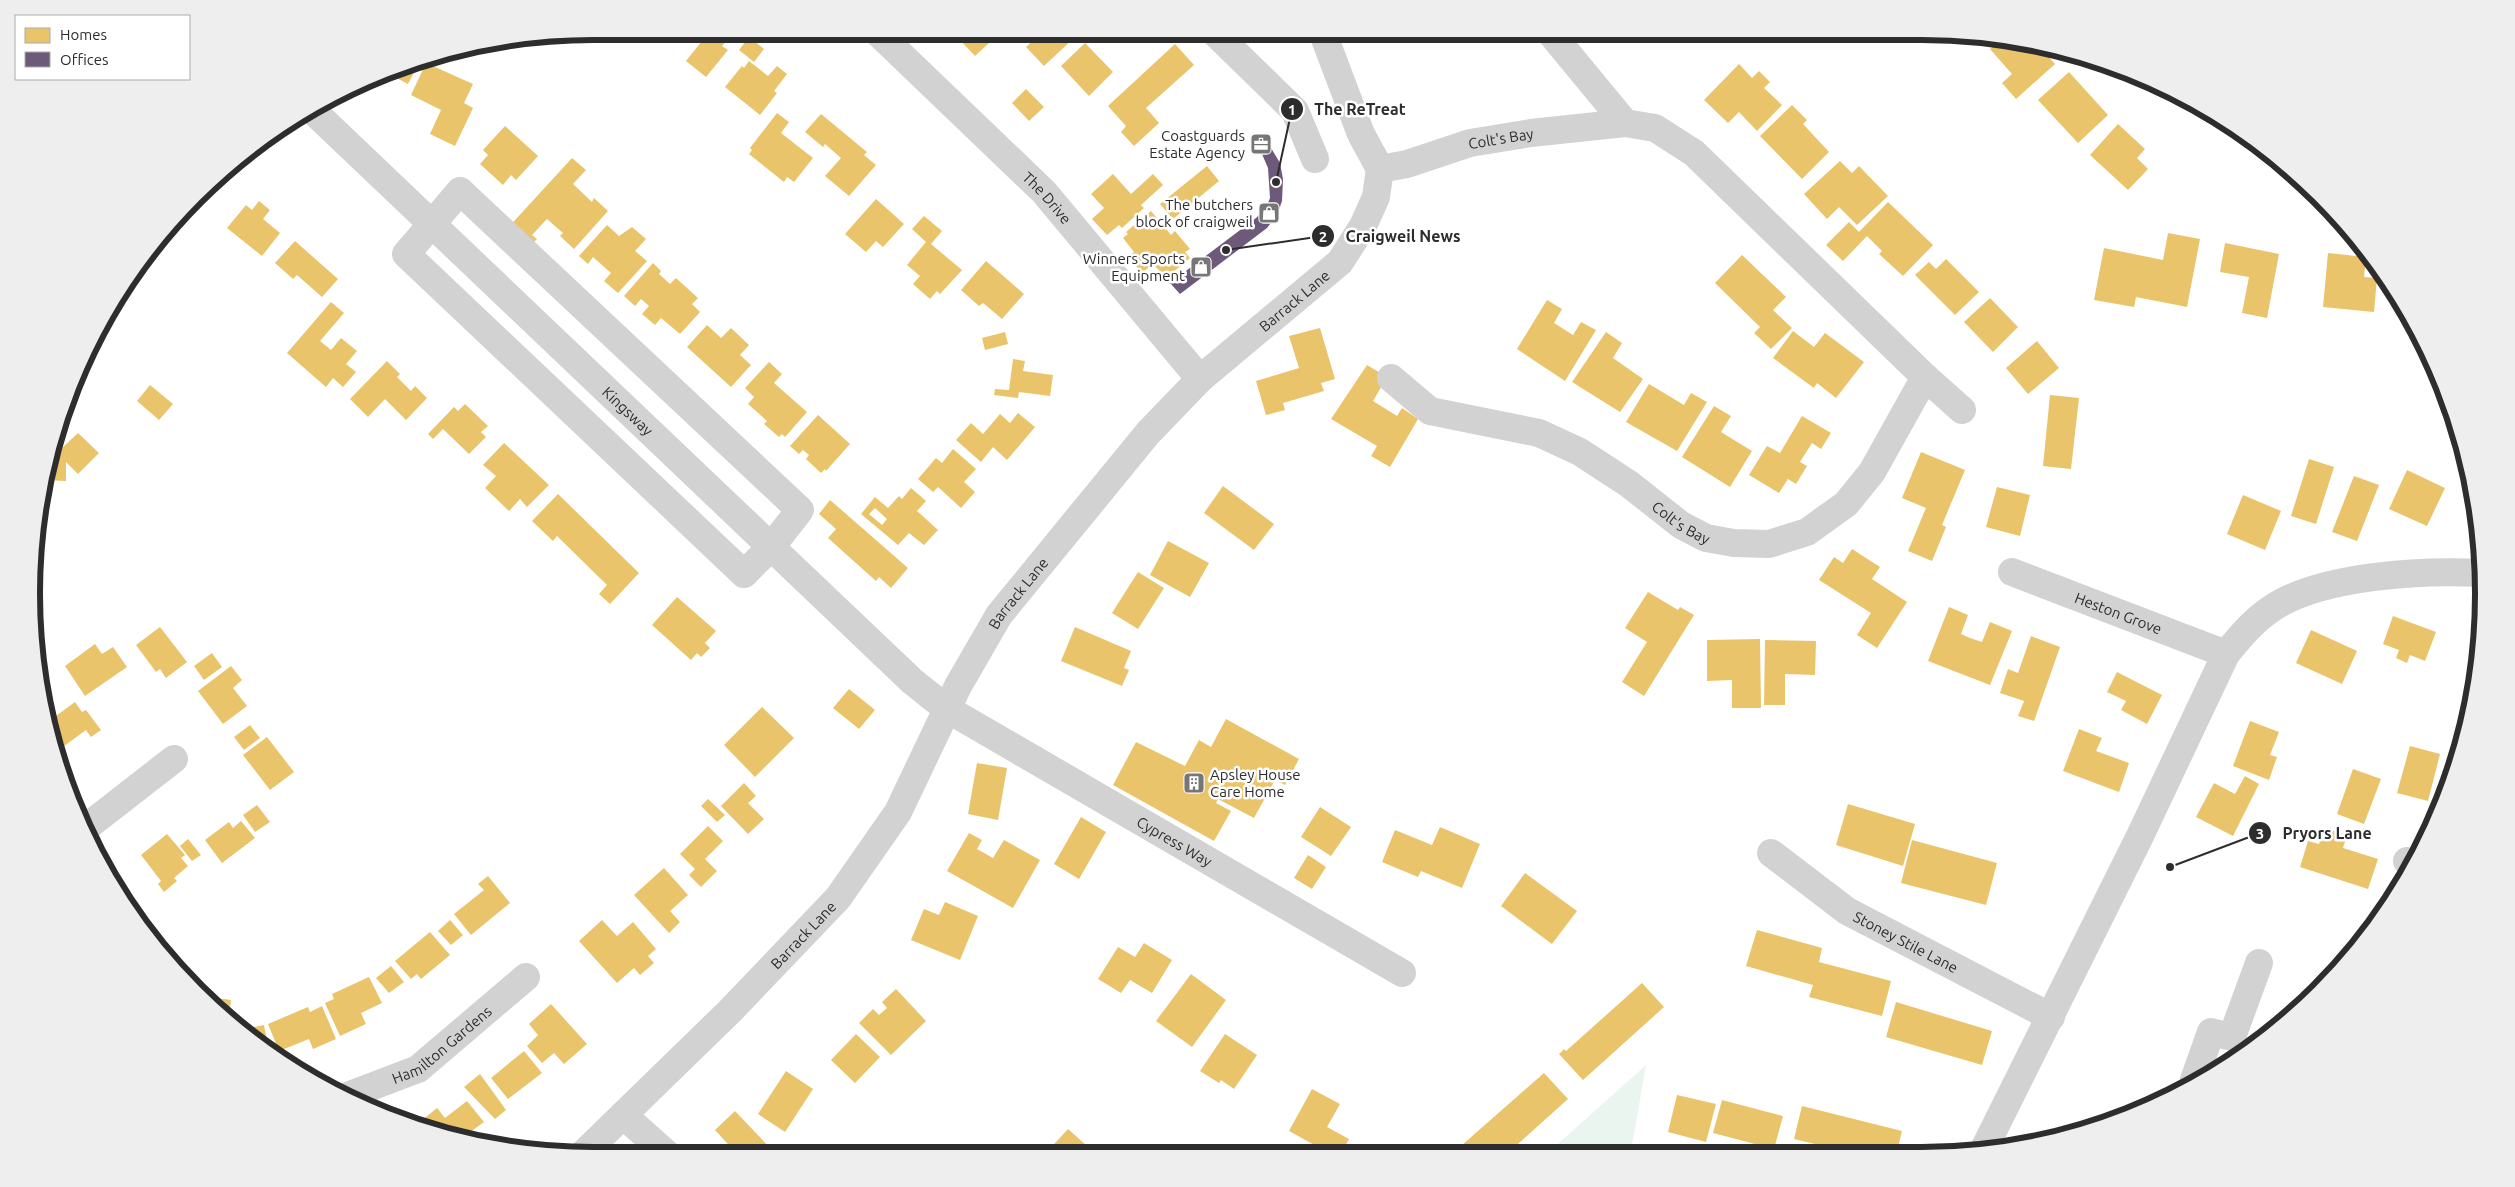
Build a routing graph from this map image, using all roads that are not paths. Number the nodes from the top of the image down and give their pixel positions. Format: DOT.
graph roads {
  1 [pos="885,40"];
  2 [pos="1222,40"];
  3 [pos="1325,40"];
  4 [pos="1556,40"];
  5 [pos="317,114"];
  6 [pos="1625,123"];
  7 [pos="1314,159"];
  8 [pos="1380,168"];
  9 [pos="431,224"];
  10 [pos="1925,377"];
  11 [pos="1391,378"];
  12 [pos="1200,379"];
  13 [pos="1962,410"];
  14 [pos="771,546"];
  15 [pos="2012,572"];
  16 [pos="2474,573"];
  17 [pos="2226,654"];
  18 [pos="947,710"];
  19 [pos="174,759"];
  20 [pos="91,824"];
  21 [pos="1771,853"];
  22 [pos="2259,963"];
  23 [pos="1402,974"];
  24 [pos="526,977"];
  25 [pos="2051,1017"];
  26 [pos="2196,1074"];
  27 [pos="356,1093"];
  28 [pos="623,1115"];
  29 [pos="1992,1142"];
  30 [pos="590,1147"];
  31 [pos="658,1147"];
  1 -- 12 [label="street, The Drive"];
  2 -- 7 [label="street"];
  3 -- 8 [label="street"];
  4 -- 6 [label="street"];
  5 -- 9 [label="street, Kingsway"];
  6 -- 8 [label="street, Colt's Bay"];
  6 -- 10 [label="street, Colt's Bay"];
  8 -- 12 [label="street, Barrack Lane"];
  9 -- 14 [label="street, Kingsway"];
  9 -- 14 [label="street"];
  9 -- 14 [label="street"];
  10 -- 11 [label="street, Colt's Bay"];
  10 -- 13 [label="street, Colt's Bay"];
  12 -- 18 [label="street, Barrack Lane"];
  14 -- 18 [label="street, Kingsway"];
  15 -- 17 [label="street, Heston Grove"];
  16 -- 17 [label="street"];
  17 -- 25 [label="street"];
  18 -- 23 [label="street, Cypress Way"];
  18 -- 28 [label="street, Barrack Lane"];
  19 -- 20 [label="street"];
  21 -- 25 [label="street, Stoney Stile Lane"];
  22 -- 26 [label="street"];
  24 -- 27 [label="street, Hamilton Gardens"];
  25 -- 29 [label="street"];
  28 -- 30 [label="street, Barrack Lane"];
  28 -- 31 [label="street"];
}
